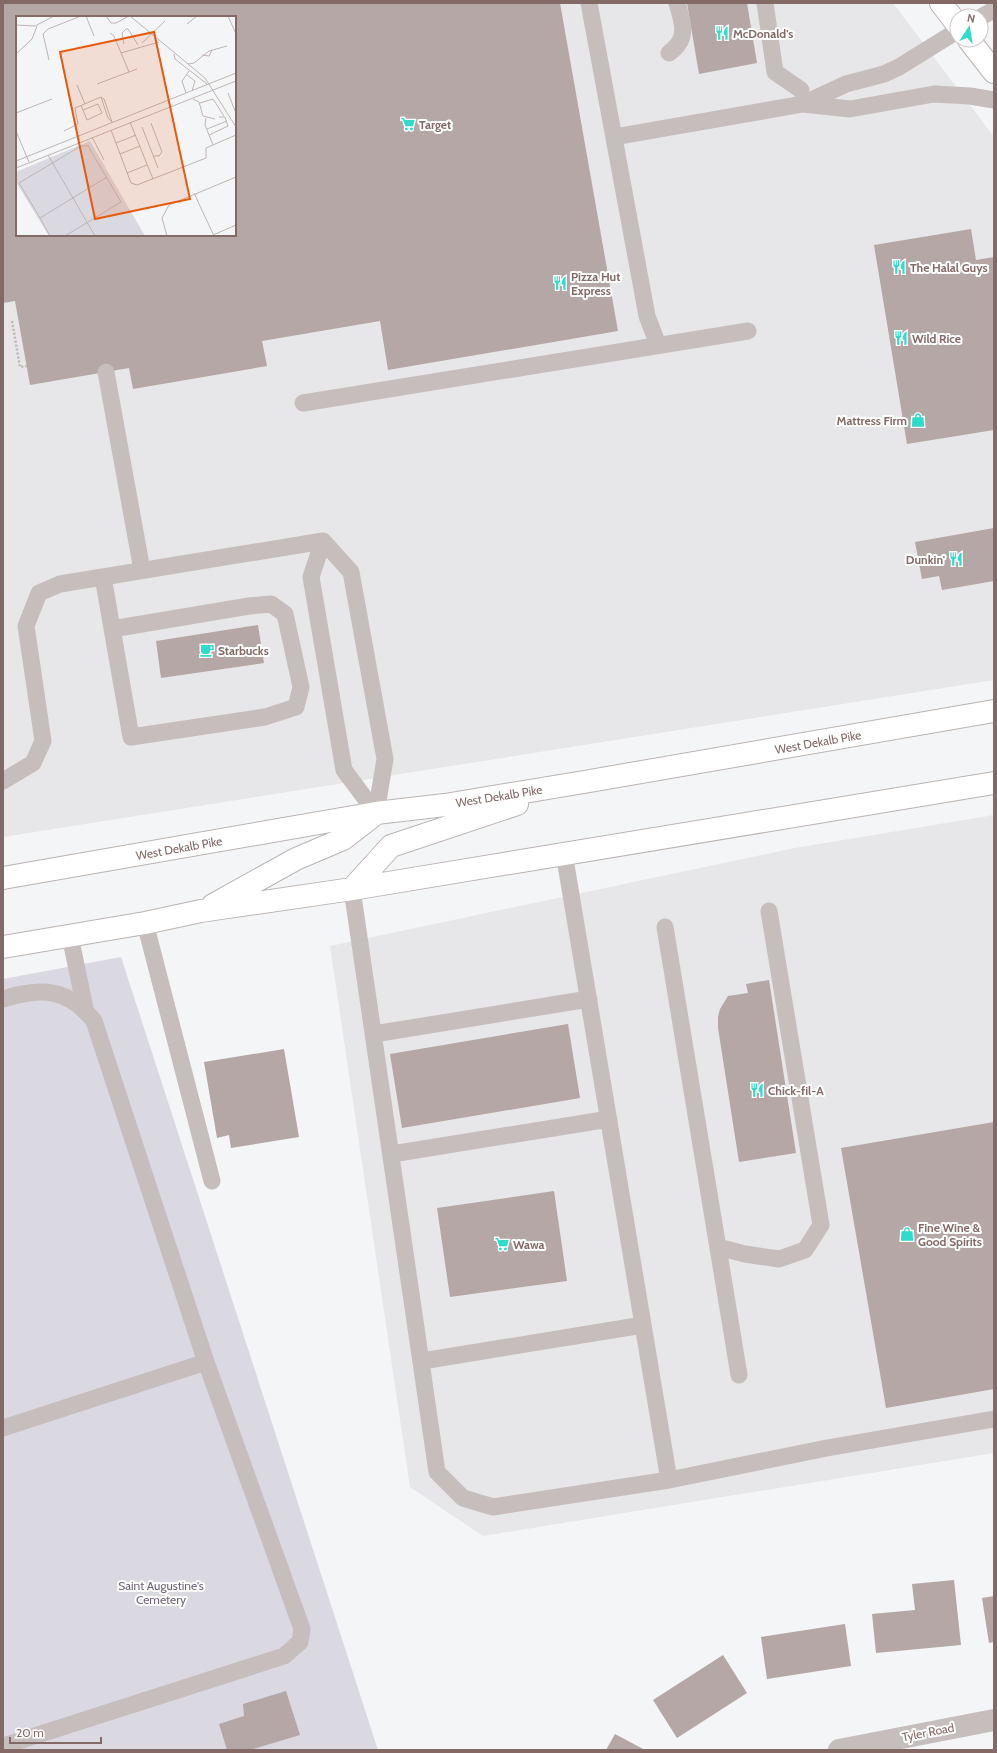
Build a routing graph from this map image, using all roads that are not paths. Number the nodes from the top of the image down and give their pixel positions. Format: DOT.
graph roads {
  1 [pos="589,3"];
  2 [pos="676,3"];
  3 [pos="765,3"];
  4 [pos="941,3"];
  5 [pos="949,14"];
  6 [pos="949,36"];
  7 [pos="976,48"];
  8 [pos="669,53"];
  9 [pos="994,72"];
  10 [pos="802,97"];
  11 [pos="994,100"];
  12 [pos="614,137"];
  13 [pos="748,330"];
  14 [pos="658,345"];
  15 [pos="106,372"];
  16 [pos="303,403"];
  17 [pos="322,541"];
  18 [pos="142,570"];
  19 [pos="103,577"];
  20 [pos="112,629"];
  21 [pos="994,711"];
  22 [pos="3,781"];
  23 [pos="584,782"];
  24 [pos="994,783"];
  25 [pos="376,814"];
  26 [pos="564,854"];
  27 [pos="3,878"];
  28 [pos="352,888"];
  29 [pos="201,911"];
  30 [pos="769,911"];
  31 [pos="145,923"];
  32 [pos="665,927"];
  33 [pos="70,936"];
  34 [pos="3,947"];
  35 [pos="3,999"];
  36 [pos="589,1000"];
  37 [pos="84,1008"];
  38 [pos="374,1034"];
  39 [pos="609,1119"];
  40 [pos="392,1154"];
  41 [pos="212,1181"];
  42 [pos="718,1247"];
  43 [pos="643,1325"];
  44 [pos="422,1361"];
  45 [pos="206,1362"];
  46 [pos="739,1375"];
  47 [pos="994,1419"];
  48 [pos="3,1428"];
  49 [pos="669,1480"];
  50 [pos="994,1720"];
  51 [pos="3,1746"];
  52 [pos="839,1750"];
  1 -- 12 [label="lane"];
  2 -- 8 [label="lane"];
  3 -- 10 [label="lane"];
  4 -- 5 [label="main road"];
  6 -- 10 [label="lane"];
  7 -- 9 [label="main road"];
  10 -- 11 [label="lane"];
  10 -- 12 [label="lane"];
  12 -- 14 [label="lane"];
  13 -- 14 [label="lane"];
  14 -- 16 [label="lane"];
  15 -- 18 [label="lane"];
  17 -- 18 [label="lane"];
  17 -- 25 [label="lane"];
  17 -- 25 [label="lane"];
  18 -- 19 [label="lane"];
  19 -- 20 [label="lane"];
  19 -- 22 [label="lane"];
  20 -- 20 [label="lane"];
  21 -- 23 [label="main road, West Dekalb Pike"];
  23 -- 25 [label="main road, West Dekalb Pike"];
  23 -- 28 [label="main road"];
  24 -- 26 [label="main road"];
  25 -- 27 [label="main road, West Dekalb Pike"];
  25 -- 29 [label="main road"];
  26 -- 28 [label="main road"];
  26 -- 36 [label="lane"];
  28 -- 29 [label="main road"];
  28 -- 38 [label="lane"];
  29 -- 31 [label="main road"];
  30 -- 42 [label="lane"];
  31 -- 33 [label="main road"];
  31 -- 41 [label="lane"];
  32 -- 42 [label="lane"];
  33 -- 34 [label="main road"];
  33 -- 37 [label="lane"];
  35 -- 37 [label="lane"];
  36 -- 38 [label="lane"];
  36 -- 39 [label="lane"];
  37 -- 45 [label="lane"];
  38 -- 40 [label="lane"];
  39 -- 40 [label="lane"];
  39 -- 43 [label="lane"];
  40 -- 44 [label="lane"];
  42 -- 46 [label="lane"];
  43 -- 44 [label="lane"];
  43 -- 49 [label="lane"];
  44 -- 49 [label="lane"];
  45 -- 48 [label="lane"];
  45 -- 51 [label="lane"];
  47 -- 49 [label="lane"];
  50 -- 52 [label="street, Tyler Road"];
}
